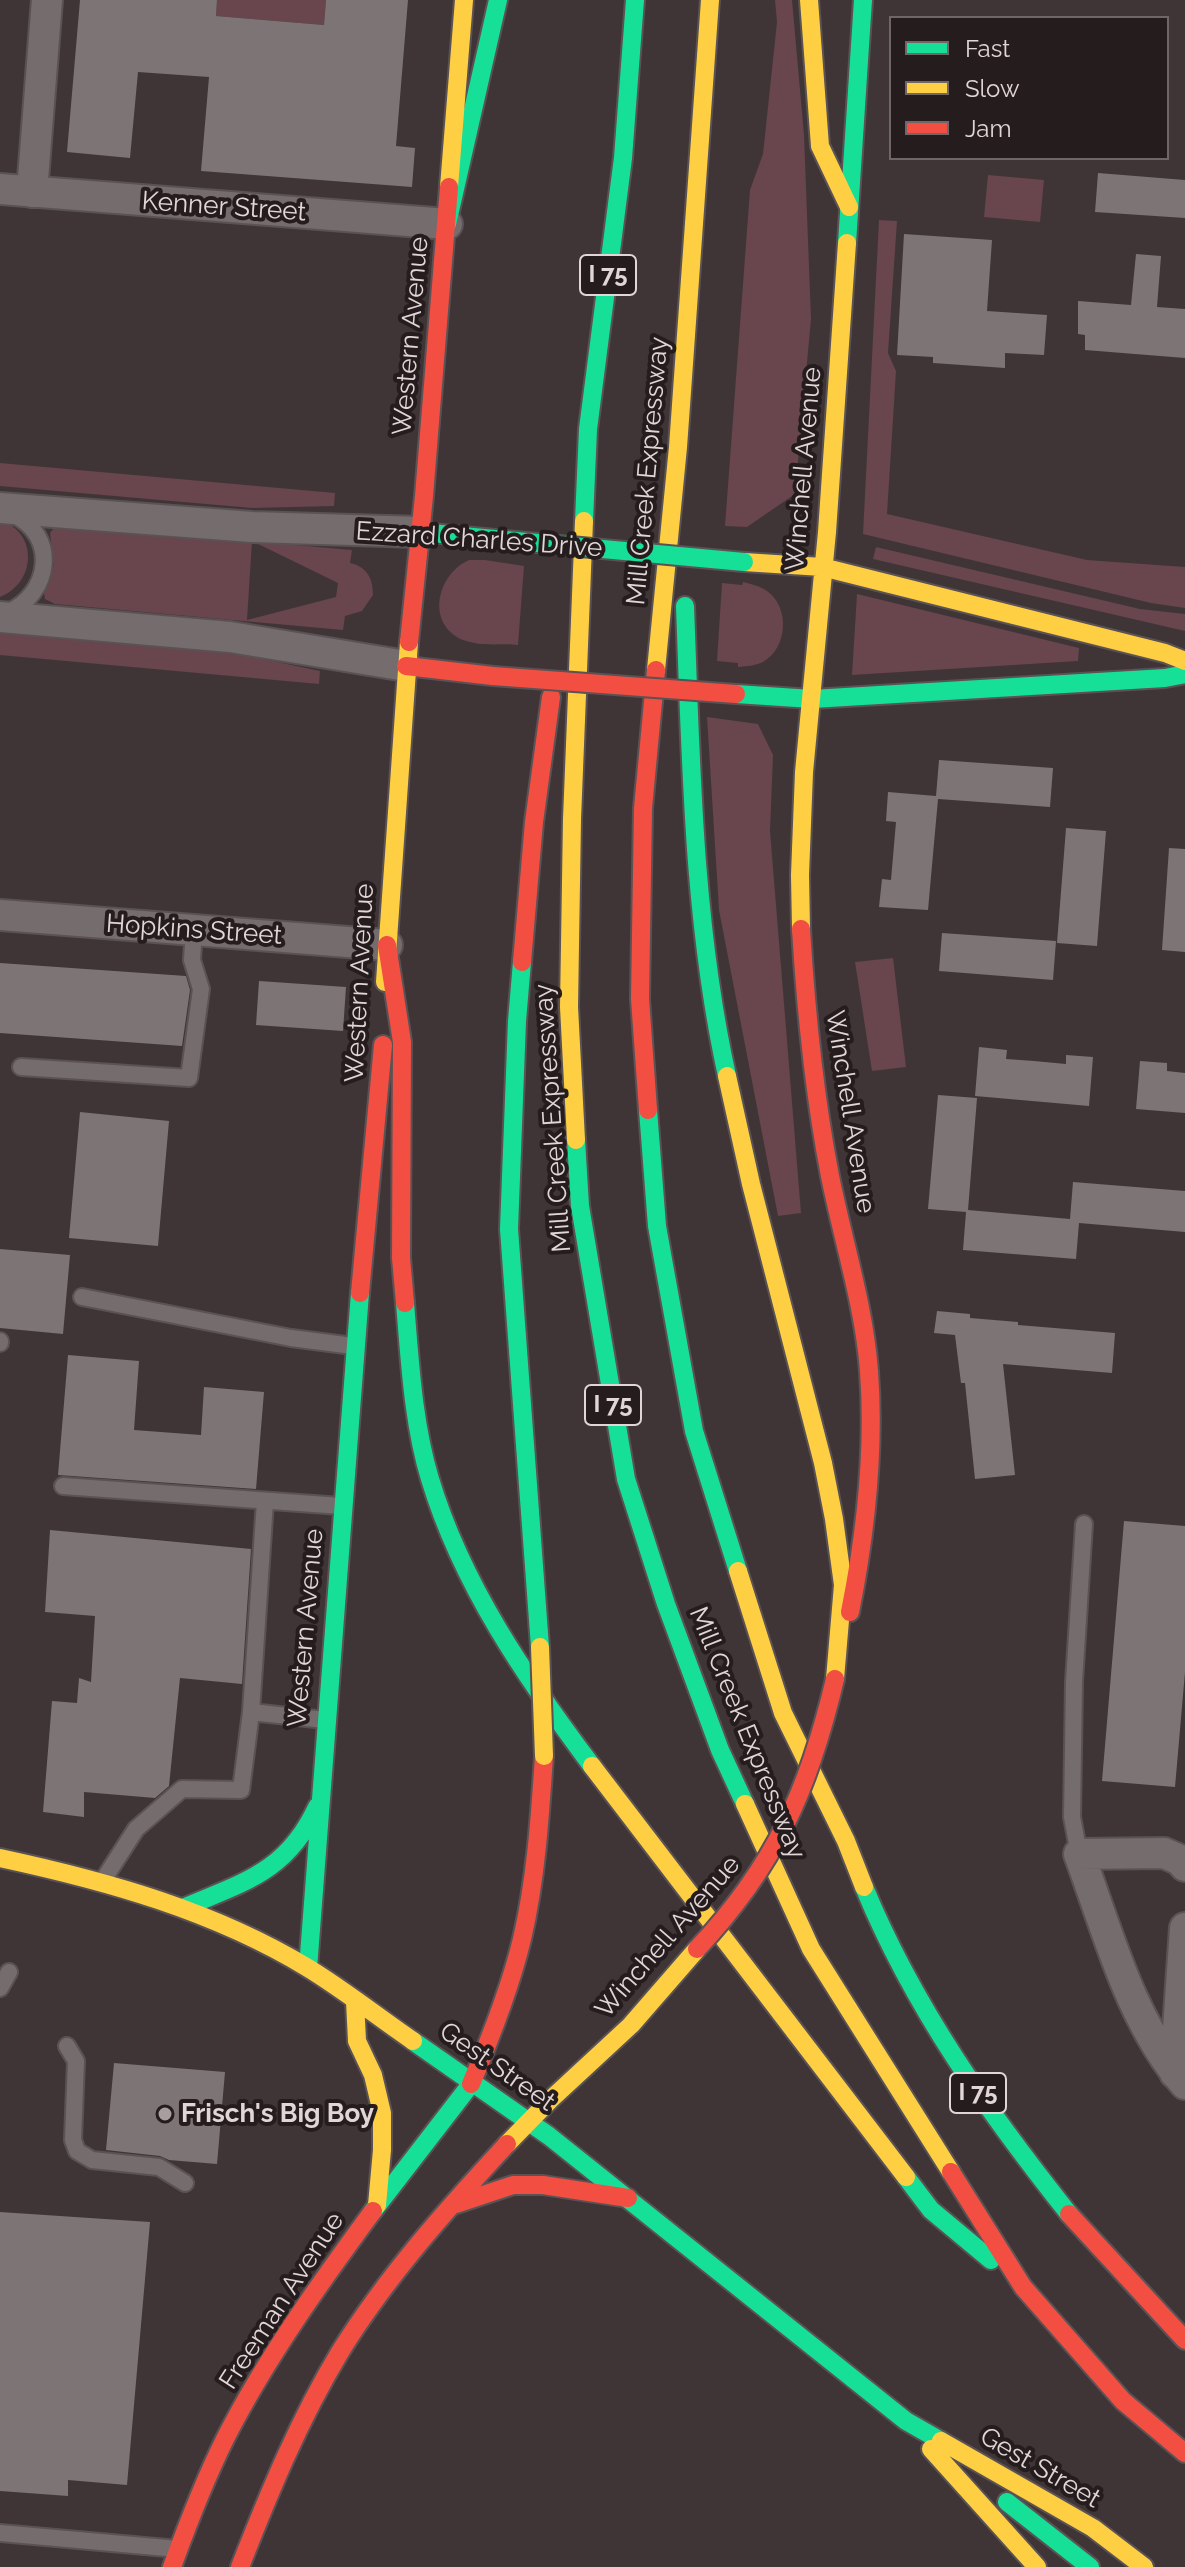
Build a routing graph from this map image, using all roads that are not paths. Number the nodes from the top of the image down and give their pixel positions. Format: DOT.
graph roads {
  1 [pos="47,0"];
  2 [pos="464,0"];
  3 [pos="498,0"];
  4 [pos="635,0"];
  5 [pos="710,0"];
  6 [pos="809,0"];
  7 [pos="863,0"];
  8 [pos="0,189"];
  9 [pos="32,192"];
  10 [pos="849,207"];
  11 [pos="447,224"];
  12 [pos="588,429"];
  13 [pos="678,447"];
  14 [pos="0,508"];
  15 [pos="420,532"];
  16 [pos="822,567"];
  17 [pos="0,615"];
  18 [pos="562,618"];
  19 [pos="1185,661"];
  20 [pos="556,665"];
  21 [pos="406,666"];
  22 [pos="1185,674"];
  23 [pos="812,699"];
  24 [pos="0,915"];
  25 [pos="194,930"];
  26 [pos="387,945"];
  27 [pos="21,1067"];
  28 [pos="82,1297"];
  29 [pos="355,1346"];
  30 [pos="63,1486"];
  31 [pos="265,1501"];
  32 [pos="342,1507"];
  33 [pos="1084,1524"];
  34 [pos="835,1679"];
  35 [pos="251,1712"];
  36 [pos="325,1720"];
  37 [pos="318,1806"];
  38 [pos="1079,1854"];
  39 [pos="0,1858"];
  40 [pos="1185,1866"];
  41 [pos="102,1882"];
  42 [pos="183,1908"];
  43 [pos="1185,1928"];
  44 [pos="308,1968"];
  45 [pos="9,1972"];
  46 [pos="0,1988"];
  47 [pos="355,2001"];
  48 [pos="67,2046"];
  49 [pos="1180,2079"];
  50 [pos="471,2084"];
  51 [pos="528,2122"];
  52 [pos="185,2183"];
  53 [pos="628,2198"];
  54 [pos="453,2204"];
  55 [pos="377,2205"];
  56 [pos="1023,2287"];
  57 [pos="1185,2340"];
  58 [pos="906,2421"];
  59 [pos="1185,2453"];
  60 [pos="0,2533"];
  61 [pos="175,2558"];
  62 [pos="240,2567"];
  63 [pos="1037,2567"];
  64 [pos="1090,2567"];
  65 [pos="1144,2567"];
  1 -- 9 [label="street"];
  2 -- 11 [label="main road, Western Avenue"];
  3 -- 11 [label="main road"];
  4 -- 12 [label="main road, Mill Creek Expressway / I 75"];
  5 -- 13 [label="main road, Mill Creek Expressway / I 75"];
  6 -- 10 [label="main road"];
  7 -- 10 [label="main road, Winchell Avenue"];
  8 -- 9 [label="street, Kenner Street"];
  9 -- 11 [label="street, Kenner Street"];
  10 -- 16 [label="main road, Winchell Avenue"];
  11 -- 15 [label="main road, Western Avenue"];
  12 -- 18 [label="main road"];
  12 -- 56 [label="main road, Mill Creek Expressway / I 75"];
  13 -- 34 [label="main road"];
  13 -- 57 [label="main road, Mill Creek Expressway / I 75"];
  14 -- 15 [label="street, Ezzard Charles Drive"];
  14 -- 17 [label="lane"];
  15 -- 16 [label="main road, Ezzard Charles Drive, bridge"];
  15 -- 21 [label="main road, Western Avenue"];
  16 -- 19 [label="main road, Ezzard Charles Drive"];
  16 -- 23 [label="main road, Winchell Avenue"];
  17 -- 21 [label="street"];
  20 -- 50 [label="main road, Freeman Avenue, bridge"];
  21 -- 23 [label="main road, bridge"];
  21 -- 26 [label="main road, Western Avenue"];
  22 -- 23 [label="main road"];
  23 -- 34 [label="main road, Winchell Avenue"];
  24 -- 25 [label="street, Hopkins Street"];
  25 -- 26 [label="street, Hopkins Street"];
  25 -- 27 [label="lane"];
  26 -- 29 [label="main road, Western Avenue"];
  26 -- 56 [label="main road"];
  28 -- 29 [label="lane"];
  29 -- 32 [label="main road, Western Avenue"];
  30 -- 31 [label="lane"];
  31 -- 32 [label="lane"];
  31 -- 35 [label="lane"];
  32 -- 36 [label="main road, Western Avenue"];
  33 -- 38 [label="lane"];
  34 -- 51 [label="main road, Winchell Avenue, bridge"];
  35 -- 36 [label="lane"];
  35 -- 41 [label="lane"];
  36 -- 37 [label="main road, Western Avenue"];
  37 -- 42 [label="main road"];
  37 -- 44 [label="main road, Western Avenue"];
  38 -- 40 [label="street"];
  38 -- 49 [label="street"];
  39 -- 41 [label="main road, Gest Street"];
  41 -- 42 [label="main road, Gest Street"];
  42 -- 44 [label="main road, Gest Street"];
  43 -- 49 [label="street"];
  44 -- 47 [label="main road, Gest Street"];
  45 -- 46 [label="lane"];
  47 -- 50 [label="main road, Gest Street"];
  47 -- 55 [label="main road"];
  48 -- 52 [label="lane"];
  50 -- 51 [label="main road, Gest Street"];
  50 -- 55 [label="main road, Freeman Avenue"];
  51 -- 53 [label="main road, Gest Street"];
  51 -- 54 [label="main road"];
  53 -- 54 [label="main road"];
  53 -- 58 [label="main road, Gest Street"];
  54 -- 62 [label="main road"];
  55 -- 61 [label="main road, Freeman Avenue"];
  56 -- 59 [label="main road, Mill Creek Expressway / I 75"];
  58 -- 63 [label="main road, Gest Street"];
  58 -- 64 [label="main road"];
  58 -- 65 [label="main road, Gest Street"];
  60 -- 61 [label="lane"];
}
